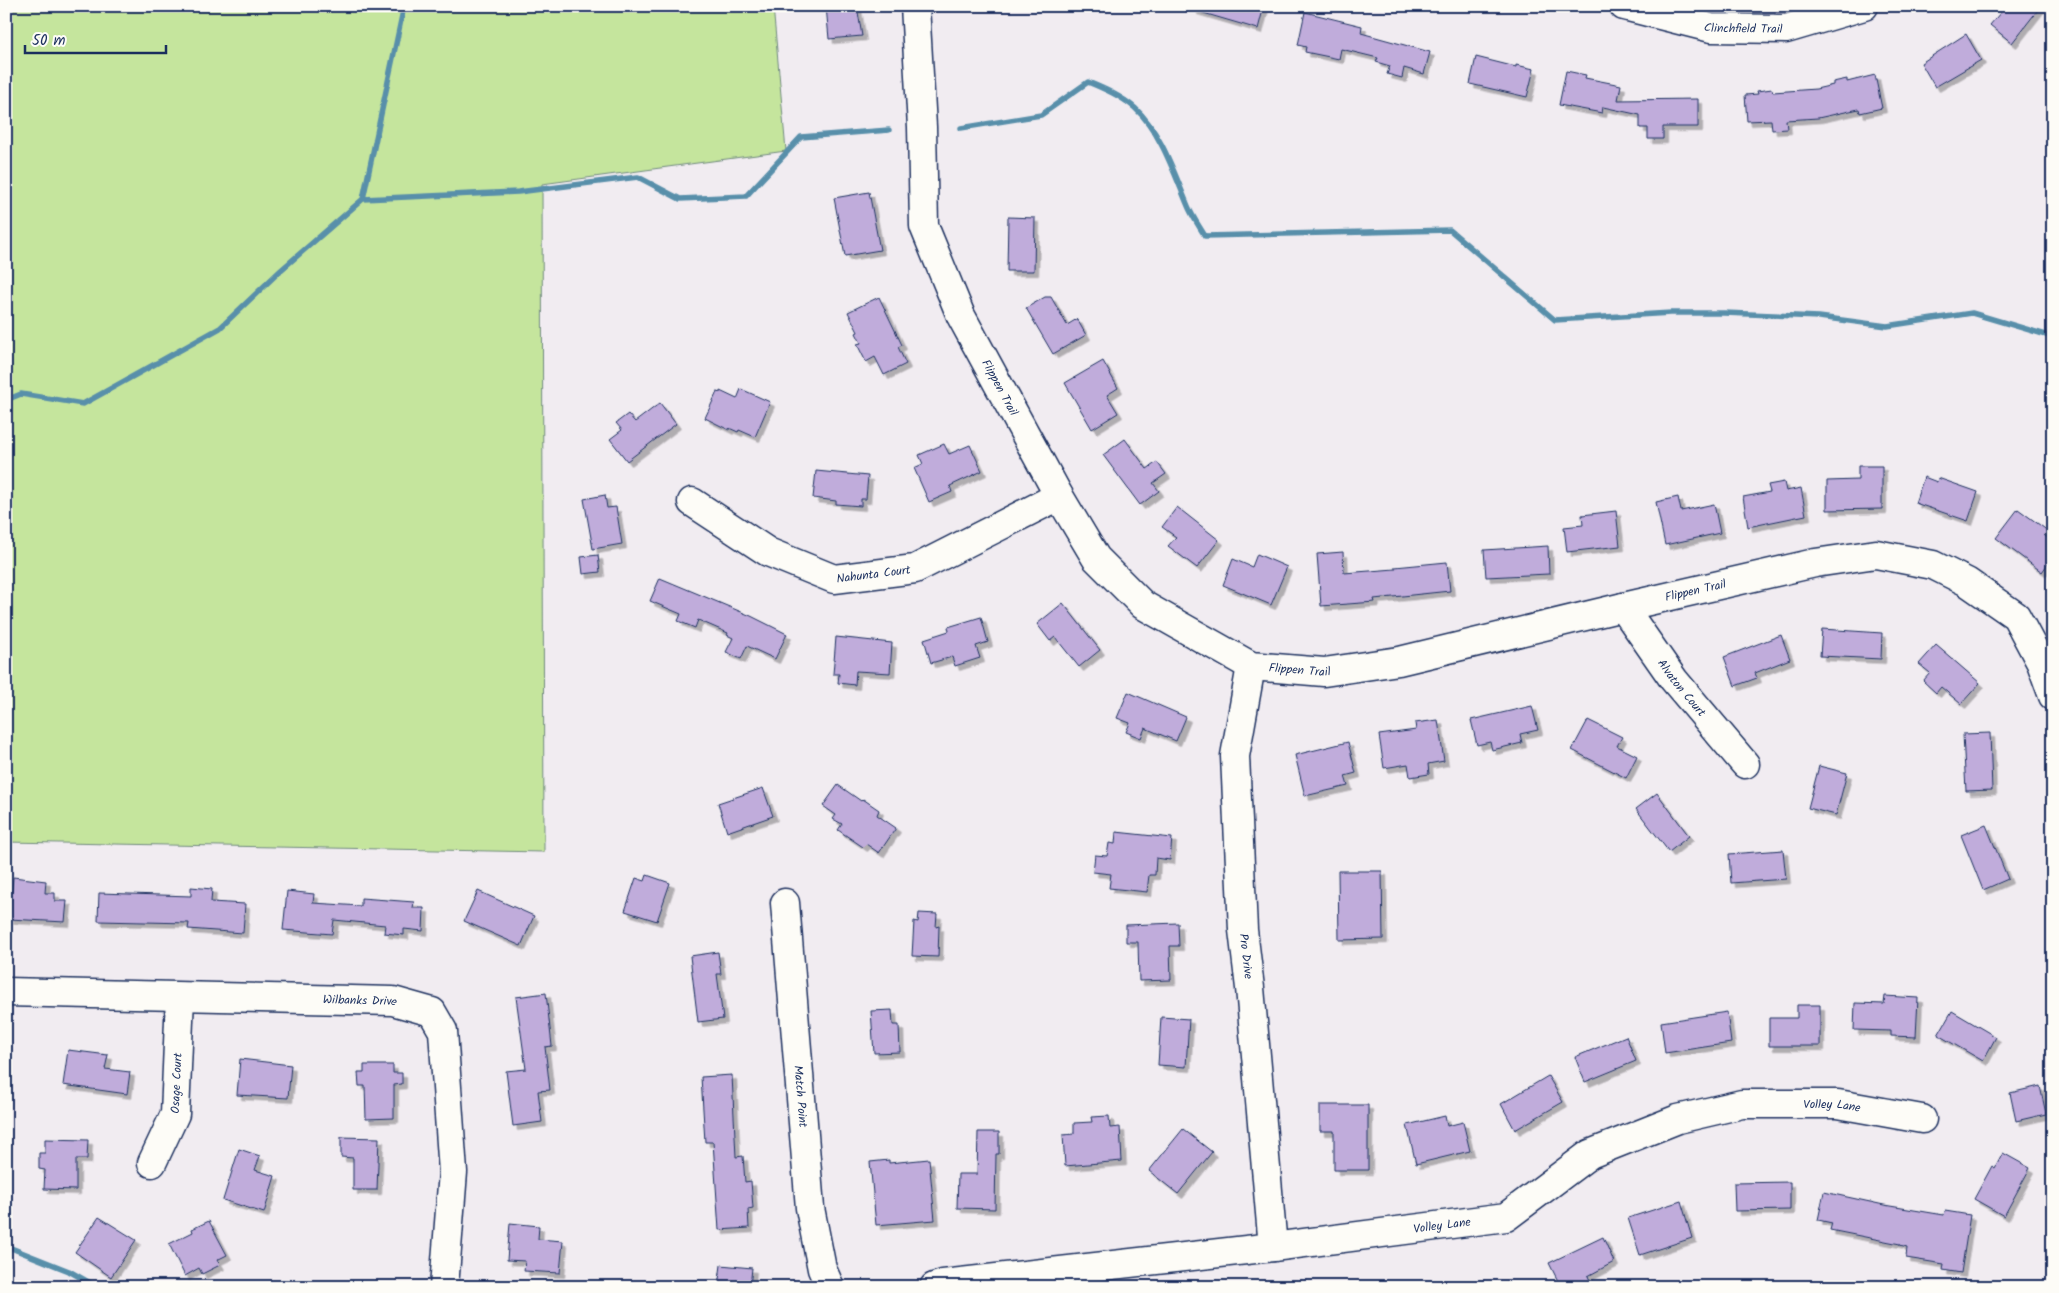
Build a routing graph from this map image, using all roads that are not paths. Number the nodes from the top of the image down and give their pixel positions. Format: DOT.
graph roads {
  1 [pos="915,6"];
  2 [pos="1624,6"];
  3 [pos="1864,6"];
  4 [pos="1058,496"];
  5 [pos="692,502"];
  6 [pos="1623,607"];
  7 [pos="1251,666"];
  8 [pos="2053,696"];
  9 [pos="1745,764"];
  10 [pos="786,903"];
  11 [pos="6,992"];
  12 [pos="180,997"];
  13 [pos="1922,1119"];
  14 [pos="152,1164"];
  15 [pos="1273,1247"];
  16 [pos="444,1287"];
  17 [pos="830,1287"];
  18 [pos="934,1287"];
  1 -- 4 [label="street, Flippen Trail"];
  2 -- 3 [label="street, Clinchfield Trail"];
  4 -- 5 [label="street, Nahunta Court"];
  4 -- 7 [label="street, Flippen Trail"];
  6 -- 7 [label="street, Flippen Trail"];
  6 -- 8 [label="street, Flippen Trail"];
  6 -- 9 [label="street, Alvaton Court"];
  7 -- 15 [label="street, Pro Drive"];
  10 -- 17 [label="street, Match Point"];
  11 -- 12 [label="street, Wilbanks Drive"];
  12 -- 14 [label="street, Osage Court"];
  12 -- 16 [label="street, Wilbanks Drive"];
  13 -- 15 [label="street, Volley Lane"];
  15 -- 18 [label="street, Volley Lane"];
}
